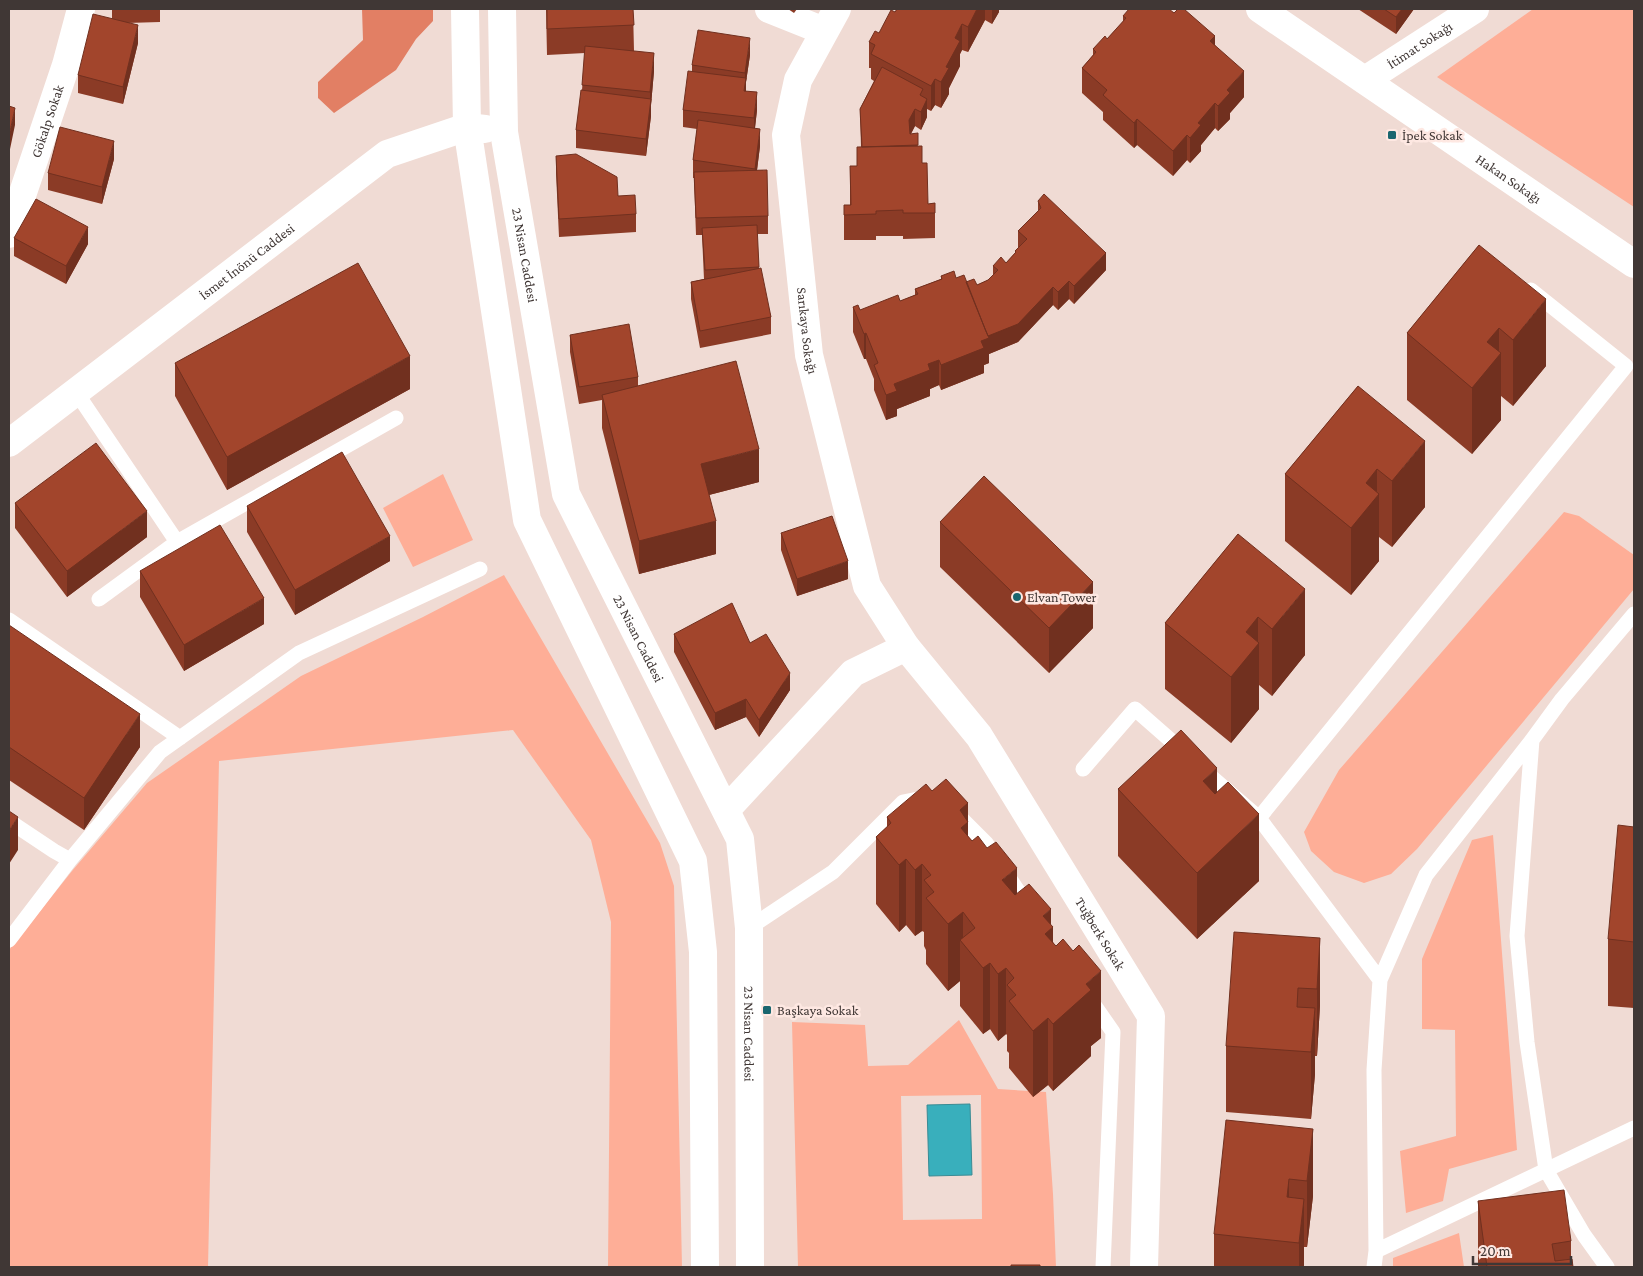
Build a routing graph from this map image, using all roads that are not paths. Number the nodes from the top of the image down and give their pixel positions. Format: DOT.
graph roads {
  1 [pos="81,9"];
  2 [pos="464,9"];
  3 [pos="502,9"];
  4 [pos="769,9"];
  5 [pos="1260,9"];
  6 [pos="1475,9"];
  7 [pos="831,20"];
  8 [pos="1365,80"];
  9 [pos="467,127"];
  10 [pos="504,132"];
  11 [pos="9,234"];
  12 [pos="1634,264"];
  13 [pos="1523,284"];
  14 [pos="76,392"];
  15 [pos="396,418"];
  16 [pos="9,444"];
  17 [pos="177,542"];
  18 [pos="480,569"];
  19 [pos="99,599"];
  20 [pos="1634,614"];
  21 [pos="9,620"];
  22 [pos="906,647"];
  23 [pos="180,738"];
  24 [pos="1532,740"];
  25 [pos="1083,769"];
  26 [pos="726,810"];
  27 [pos="1259,818"];
  28 [pos="9,821"];
  29 [pos="70,860"];
  30 [pos="1040,923"];
  31 [pos="749,928"];
  32 [pos="9,940"];
  33 [pos="1380,980"];
  34 [pos="1082,986"];
  35 [pos="1634,1128"];
  36 [pos="1546,1170"];
  37 [pos="1376,1251"];
  38 [pos="705,1267"];
  39 [pos="750,1267"];
  40 [pos="1103,1267"];
  41 [pos="1144,1267"];
  42 [pos="1374,1267"];
  43 [pos="1607,1267"];
  1 -- 11 [label="street, Gökalp Sokak"];
  2 -- 9 [label="street"];
  3 -- 10 [label="street, 23 Nisan Caddesi"];
  4 -- 7 [label="street"];
  5 -- 8 [label="street, Hakan Sokağı"];
  6 -- 8 [label="street, İtimat Sokağı"];
  7 -- 22 [label="street, Sarıkaya Sokağı"];
  8 -- 12 [label="street, Hakan Sokağı"];
  9 -- 10 [label="street, İsmet İnönü Caddesi"];
  9 -- 14 [label="street, İsmet İnönü Caddesi"];
  9 -- 38 [label="street"];
  10 -- 26 [label="street, 23 Nisan Caddesi"];
  13 -- 27 [label="lane"];
  14 -- 16 [label="street, İsmet İnönü Caddesi"];
  14 -- 17 [label="lane"];
  15 -- 17 [label="lane"];
  17 -- 19 [label="lane"];
  18 -- 23 [label="lane"];
  20 -- 24 [label="lane"];
  21 -- 23 [label="lane"];
  22 -- 26 [label="street"];
  22 -- 41 [label="street, Tuğberk Sokak"];
  23 -- 29 [label="lane"];
  24 -- 33 [label="lane"];
  24 -- 36 [label="lane"];
  25 -- 27 [label="lane"];
  26 -- 31 [label="street, 23 Nisan Caddesi"];
  27 -- 33 [label="lane"];
  28 -- 29 [label="lane"];
  29 -- 32 [label="lane"];
  30 -- 31 [label="lane"];
  31 -- 39 [label="street, 23 Nisan Caddesi"];
  33 -- 37 [label="lane"];
  34 -- 40 [label="lane"];
  35 -- 36 [label="lane"];
  36 -- 37 [label="lane"];
  36 -- 43 [label="lane"];
  37 -- 42 [label="lane"];
}
